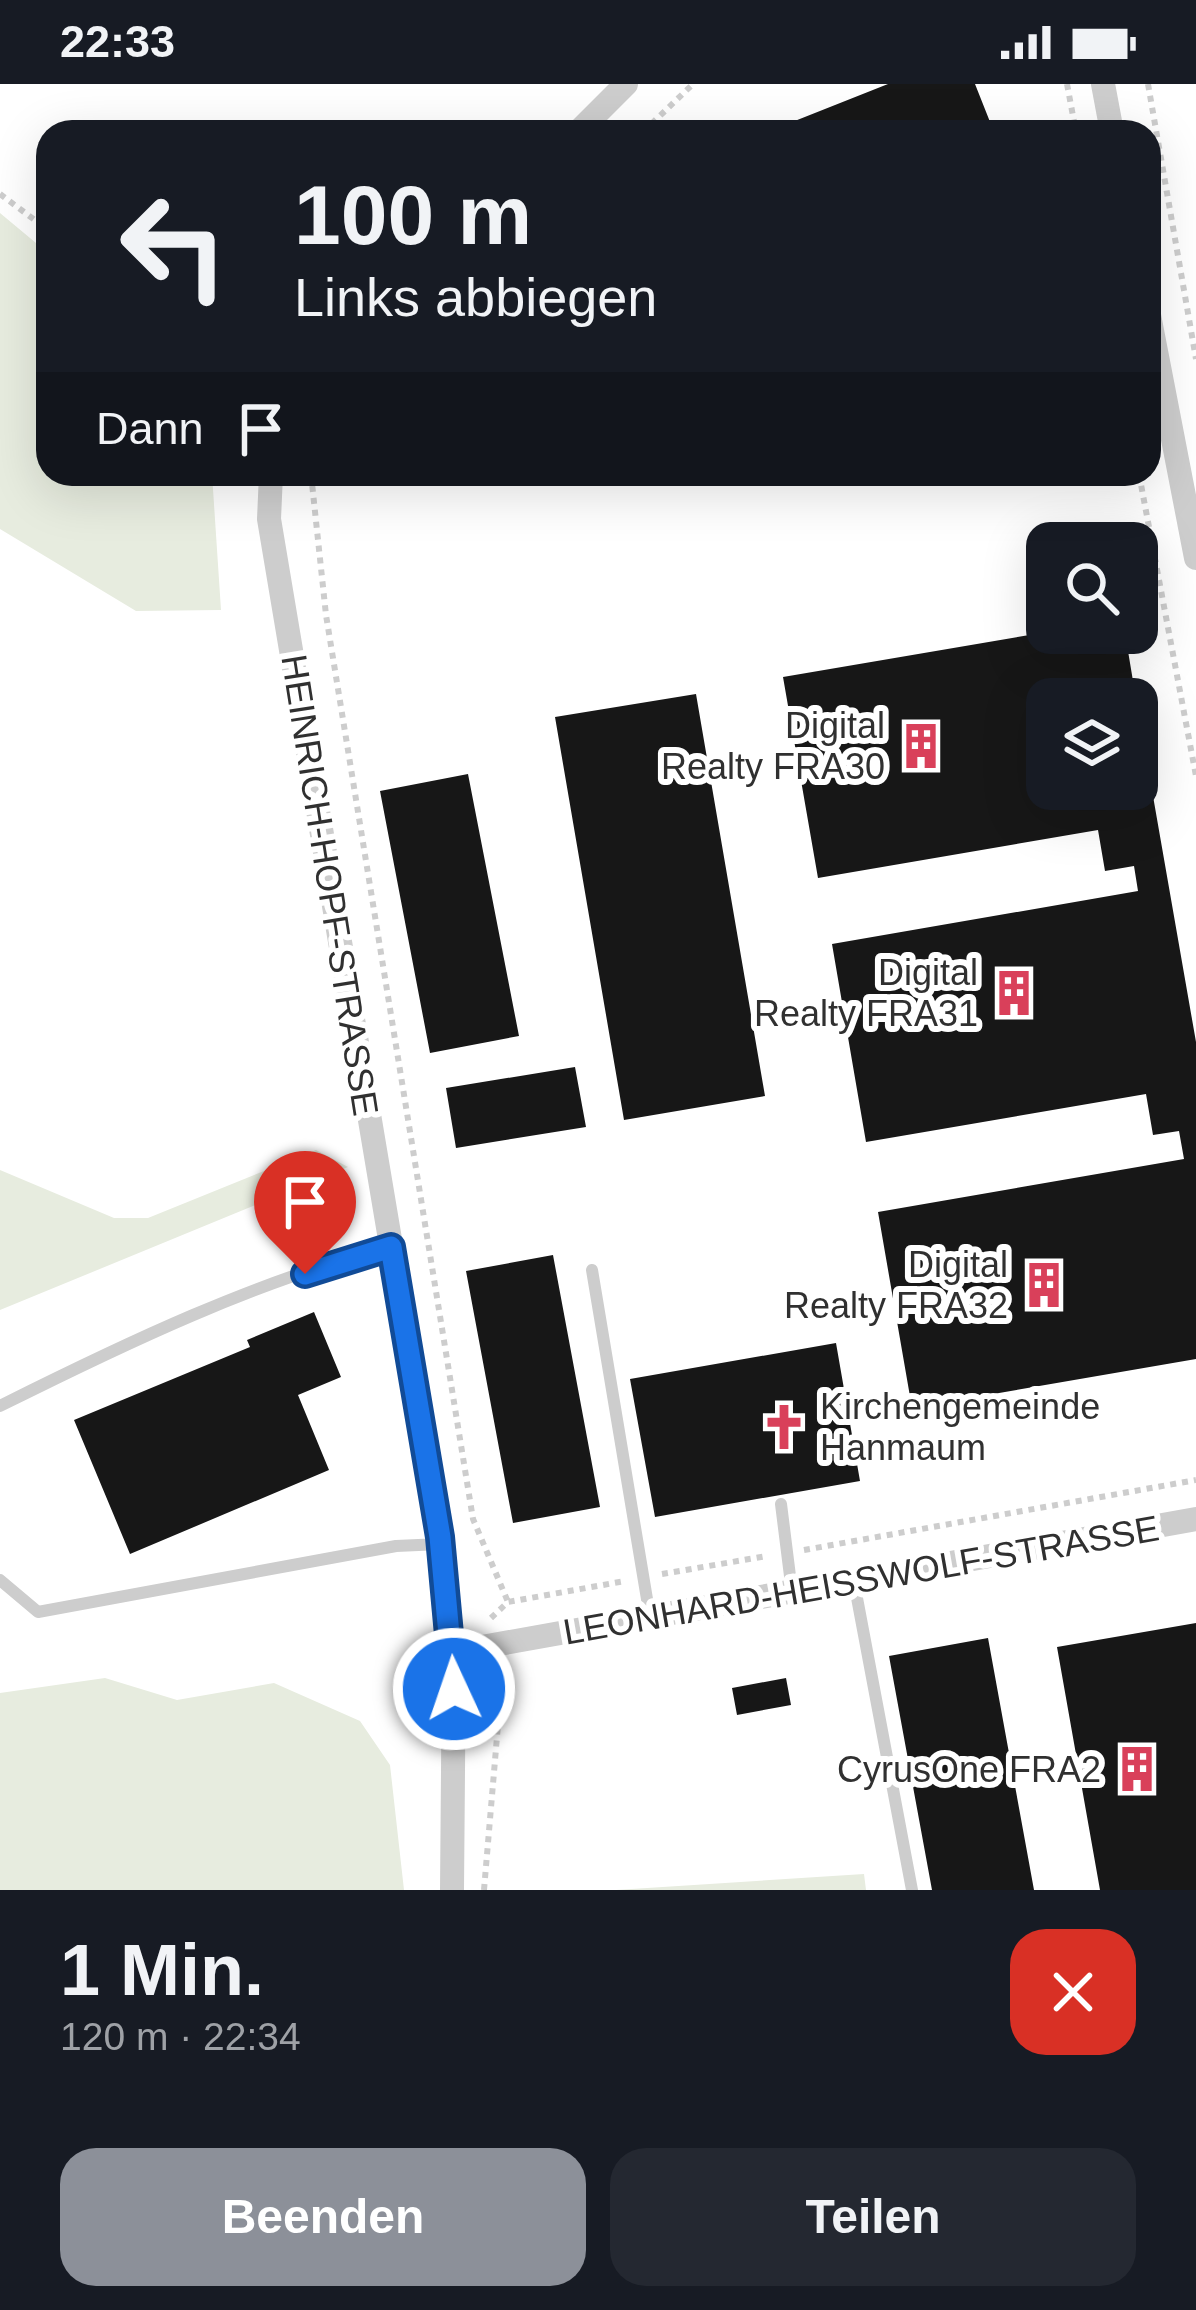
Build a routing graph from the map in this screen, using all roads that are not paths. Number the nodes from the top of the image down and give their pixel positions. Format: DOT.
graph roads {
  1 [pos="626,84"];
  2 [pos="1103,84"];
  3 [pos="590,120"];
  4 [pos="1110,120"];
  5 [pos="1161,366"];
  6 [pos="270,486"];
  7 [pos="1190,490"];
  8 [pos="1196,558"];
  9 [pos="391,1247"];
  10 [pos="592,1270"];
  11 [pos="0,1406"];
  12 [pos="781,1504"];
  13 [pos="1196,1519"];
  14 [pos="441,1544"];
  15 [pos="0,1580"];
  16 [pos="854,1582"];
  17 [pos="792,1593"];
  18 [pos="650,1618"];
  19 [pos="454,1652"];
  20 [pos="452,1890"];
  21 [pos="912,1890"];
  1 -- 3 [label="street"];
  2 -- 4 [label="street"];
  5 -- 7 [label="street"];
  6 -- 9 [label="street, HEINRICH-HOPF-STRASSE"];
  7 -- 8 [label="street"];
  9 -- 11 [label="lane"];
  9 -- 14 [label="street, HEINRICH-HOPF-STRASSE"];
  10 -- 18 [label="lane"];
  12 -- 17 [label="lane"];
  13 -- 16 [label="street, LEONHARD-HEISSWOLF-STRASSE"];
  14 -- 15 [label="lane"];
  14 -- 19 [label="street, HEINRICH-HOPF-STRASSE"];
  16 -- 17 [label="street, LEONHARD-HEISSWOLF-STRASSE"];
  16 -- 21 [label="lane"];
  17 -- 18 [label="street, LEONHARD-HEISSWOLF-STRASSE"];
  18 -- 19 [label="street, LEONHARD-HEISSWOLF-STRASSE"];
  19 -- 20 [label="street, HEINRICH-HOPF-STRASSE"];
}
